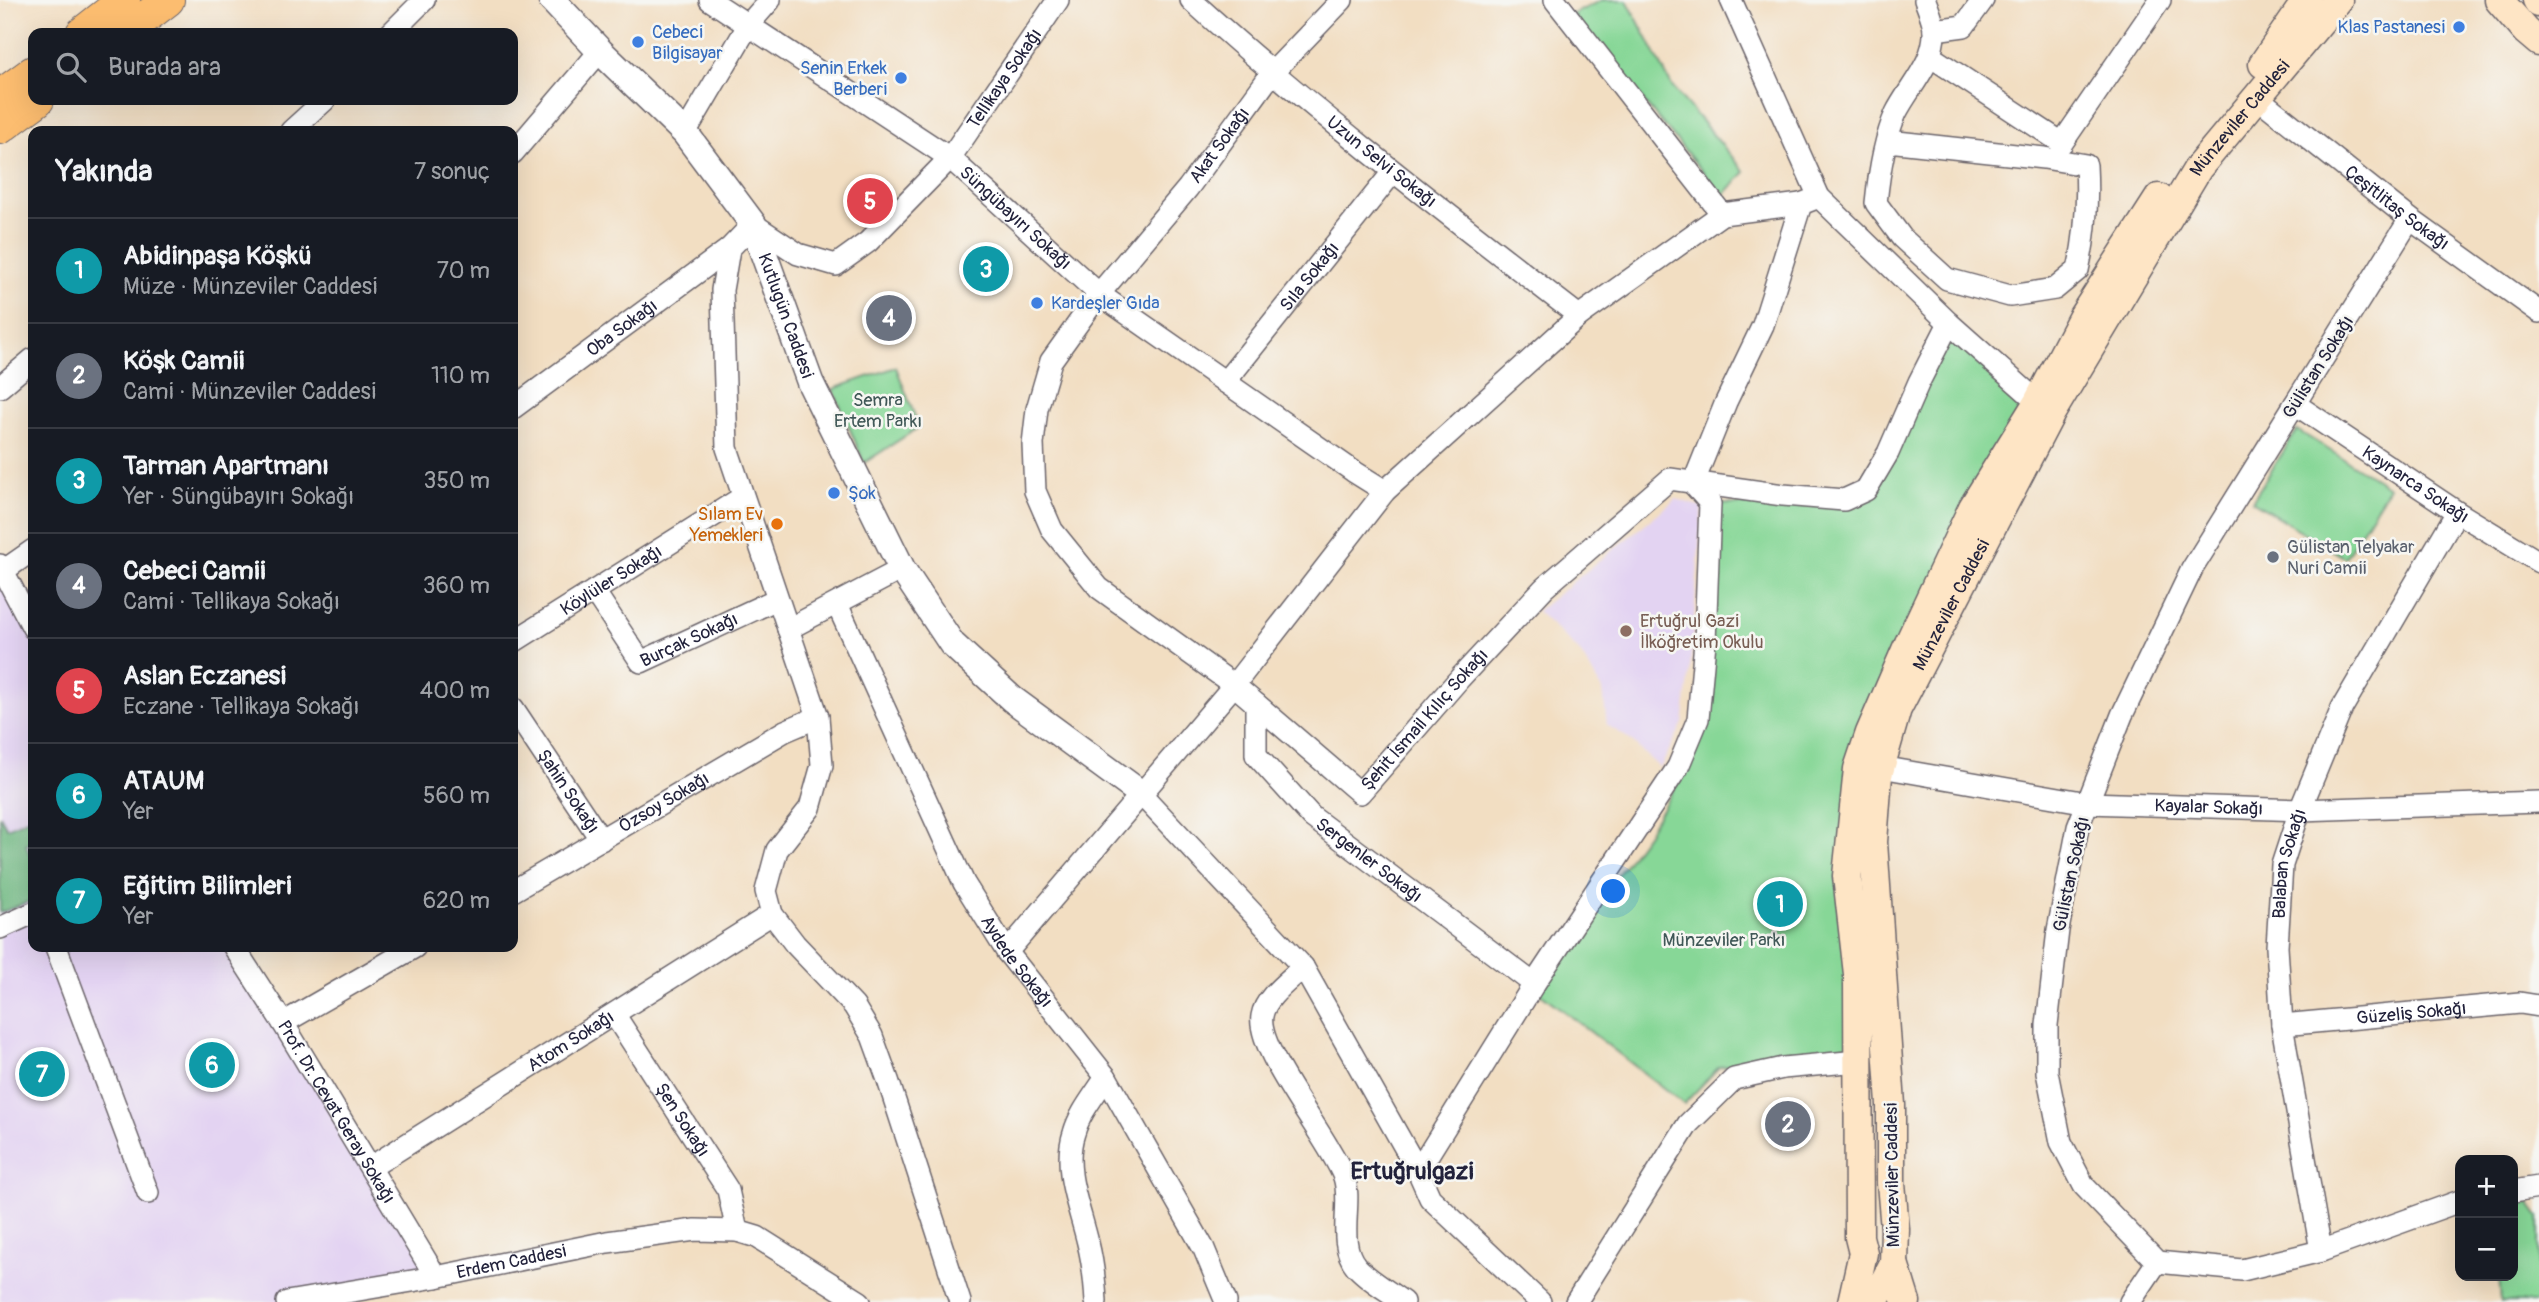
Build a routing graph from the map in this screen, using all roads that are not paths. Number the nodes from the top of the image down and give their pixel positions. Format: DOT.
graph roads {
  1 [pos="124,0"];
  2 [pos="168,0"];
  3 [pos="424,0"];
  4 [pos="552,0"];
  5 [pos="710,0"];
  6 [pos="771,0"];
  7 [pos="1058,0"];
  8 [pos="1191,0"];
  9 [pos="1342,0"];
  10 [pos="1555,0"];
  11 [pos="1731,0"];
  12 [pos="1925,0"];
  13 [pos="1983,0"];
  14 [pos="2160,0"];
  15 [pos="2307,0"];
  16 [pos="2338,0"];
  17 [pos="2499,0"];
  18 [pos="749,24"];
  19 [pos="88,28"];
  20 [pos="132,28"];
  21 [pos="396,28"];
  22 [pos="1934,30"];
  23 [pos="2539,42"];
  24 [pos="600,51"];
  25 [pos="1930,56"];
  26 [pos="1272,74"];
  27 [pos="28,76"];
  28 [pos="0,96"];
  29 [pos="2258,98"];
  30 [pos="31,105"];
  31 [pos="320,105"];
  32 [pos="296,126"];
  33 [pos="0,128"];
  34 [pos="685,133"];
  35 [pos="1888,141"];
  36 [pos="518,147"];
  37 [pos="950,158"];
  38 [pos="1393,172"];
  39 [pos="1810,201"];
  40 [pos="1722,214"];
  41 [pos="2410,219"];
  42 [pos="752,224"];
  43 [pos="729,249"];
  44 [pos="1099,294"];
  45 [pos="2539,312"];
  46 [pos="1579,316"];
  47 [pos="1949,323"];
  48 [pos="28,363"];
  49 [pos="1225,382"];
  50 [pos="0,387"];
  51 [pos="2038,402"];
  52 [pos="518,404"];
  53 [pos="2295,404"];
  54 [pos="1693,484"];
  55 [pos="1385,491"];
  56 [pos="743,497"];
  57 [pos="2457,512"];
  58 [pos="28,553"];
  59 [pos="2539,562"];
  60 [pos="1,568"];
  61 [pos="902,569"];
  62 [pos="594,591"];
  63 [pos="778,599"];
  64 [pos="837,604"];
  65 [pos="28,619"];
  66 [pos="788,629"];
  67 [pos="518,639"];
  68 [pos="1234,685"];
  69 [pos="1256,704"];
  70 [pos="518,716"];
  71 [pos="818,717"];
  72 [pos="1881,767"];
  73 [pos="1140,793"];
  74 [pos="2539,802"];
  75 [pos="2088,803"];
  76 [pos="2300,810"];
  77 [pos="601,840"];
  78 [pos="518,888"];
  79 [pos="772,914"];
  80 [pos="28,915"];
  81 [pos="0,928"];
  82 [pos="57,952"];
  83 [pos="237,952"];
  84 [pos="406,952"];
  85 [pos="1007,952"];
  86 [pos="1303,967"];
  87 [pos="1534,984"];
  88 [pos="2539,1006"];
  89 [pos="614,1014"];
  90 [pos="283,1023"];
  91 [pos="2281,1026"];
  92 [pos="1858,1061"];
  93 [pos="1106,1077"];
  94 [pos="371,1167"];
  95 [pos="1418,1171"];
  96 [pos="2539,1187"];
  97 [pos="2518,1190"];
  98 [pos="148,1193"];
  99 [pos="2455,1203"];
  100 [pos="737,1231"];
  101 [pos="2321,1251"];
  102 [pos="1863,1253"];
  103 [pos="2157,1262"];
  104 [pos="1894,1263"];
  105 [pos="436,1277"];
  106 [pos="1879,1299"];
  107 [pos="287,1302"];
  108 [pos="860,1302"];
  109 [pos="960,1302"];
  110 [pos="1096,1302"];
  111 [pos="1227,1302"];
  112 [pos="1404,1302"];
  113 [pos="1540,1302"];
  114 [pos="1576,1302"];
  115 [pos="1852,1302"];
  116 [pos="1906,1302"];
  117 [pos="2130,1302"];
  1 -- 19 [label="main road"];
  2 -- 20 [label="main road"];
  3 -- 21 [label="street"];
  4 -- 24 [label="street, Kutlugün Caddesi"];
  5 -- 18 [label="street, Süngübayırı Sokağı"];
  6 -- 18 [label="street"];
  7 -- 37 [label="street, Tellikaya Sokağı"];
  8 -- 26 [label="street, Uzun Selvi Sokağı"];
  9 -- 26 [label="street, Akat Sokağı"];
  10 -- 40 [label="street"];
  11 -- 39 [label="street"];
  12 -- 22 [label="street"];
  13 -- 22 [label="street"];
  14 -- 25 [label="street"];
  15 -- 51 [label="main road, Münzeviler Caddesi"];
  16 -- 29 [label="main road, Münzeviler Caddesi"];
  17 -- 23 [label="main road"];
  18 -- 34 [label="street"];
  18 -- 37 [label="street, Süngübayırı Sokağı"];
  22 -- 25 [label="street"];
  24 -- 34 [label="street, Kutlugün Caddesi"];
  24 -- 36 [label="street"];
  25 -- 35 [label="street"];
  26 -- 38 [label="street, Uzun Selvi Sokağı"];
  26 -- 44 [label="street, Akat Sokağı"];
  27 -- 28 [label="main road"];
  29 -- 41 [label="street, Çeşitlitaş Sokağı"];
  29 -- 72 [label="main road, Münzeviler Caddesi"];
  30 -- 33 [label="main road"];
  31 -- 32 [label="street"];
  34 -- 42 [label="street, Kutlugün Caddesi"];
  35 -- 35 [label="street"];
  37 -- 42 [label="street, Tellikaya Sokağı"];
  37 -- 44 [label="street, Süngübayırı Sokağı"];
  38 -- 46 [label="street, Uzun Selvi Sokağı"];
  38 -- 49 [label="street, Sıla Sokağı"];
  39 -- 40 [label="street"];
  39 -- 47 [label="street"];
  39 -- 54 [label="street"];
  40 -- 46 [label="street"];
  41 -- 45 [label="street, Çeşitlitaş Sokağı"];
  41 -- 53 [label="street, Gülistan Sokağı"];
  42 -- 43 [label="street, Oba Sokağı"];
  42 -- 61 [label="street, Kutlugün Caddesi"];
  43 -- 52 [label="street, Oba Sokağı"];
  43 -- 56 [label="street"];
  44 -- 49 [label="street, Süngübayırı Sokağı"];
  44 -- 68 [label="street, Akat Sokağı"];
  46 -- 55 [label="street"];
  47 -- 51 [label="street"];
  47 -- 54 [label="street, Şehit İsmail Kılıç Sokağı"];
  48 -- 50 [label="street"];
  49 -- 55 [label="street, Süngübayırı Sokağı"];
  51 -- 92 [label="main road, Münzeviler Caddesi"];
  53 -- 57 [label="street, Kaynarca Sokağı"];
  53 -- 75 [label="street, Gülistan Sokağı"];
  54 -- 69 [label="street, Şehit İsmail Kılıç Sokağı"];
  54 -- 87 [label="street"];
  55 -- 68 [label="street"];
  56 -- 62 [label="street, Köylüler Sokağı"];
  56 -- 63 [label="street"];
  57 -- 59 [label="street, Kaynarca Sokağı"];
  57 -- 76 [label="street, Balaban Sokağı"];
  58 -- 60 [label="street"];
  60 -- 65 [label="street"];
  61 -- 64 [label="street"];
  61 -- 73 [label="street, Kutlugün Caddesi"];
  62 -- 63 [label="street, Burçak Sokağı"];
  62 -- 67 [label="street, Köylüler Sokağı"];
  63 -- 66 [label="street"];
  64 -- 66 [label="street"];
  64 -- 85 [label="street, Aydede Sokağı"];
  66 -- 71 [label="street"];
  68 -- 69 [label="street, Şehit İsmail Kılıç Sokağı"];
  68 -- 73 [label="street"];
  69 -- 87 [label="street, Sergenler Sokağı"];
  70 -- 77 [label="street, Şahin Sokağı"];
  71 -- 77 [label="street, Özsoy Sokağı"];
  71 -- 79 [label="street"];
  72 -- 75 [label="street, Kayalar Sokağı"];
  72 -- 104 [label="main road, Münzeviler Caddesi"];
  73 -- 85 [label="street"];
  73 -- 86 [label="street"];
  74 -- 76 [label="street, Kayalar Sokağı"];
  75 -- 76 [label="street, Kayalar Sokağı"];
  75 -- 103 [label="street, Gülistan Sokağı"];
  76 -- 91 [label="street, Balaban Sokağı"];
  77 -- 78 [label="street, Özsoy Sokağı"];
  79 -- 89 [label="street, Atom Sokağı"];
  79 -- 109 [label="street"];
  80 -- 81 [label="street"];
  82 -- 98 [label="street"];
  83 -- 90 [label="street, Prof. Dr. Cevat Geray Sokağı"];
  84 -- 90 [label="street"];
  85 -- 93 [label="street, Aydede Sokağı"];
  86 -- 95 [label="street"];
  86 -- 112 [label="street"];
  87 -- 95 [label="street"];
  88 -- 91 [label="street, Güzeliş Sokağı"];
  89 -- 94 [label="street, Atom Sokağı"];
  89 -- 100 [label="street, Şen Sokağı"];
  90 -- 94 [label="street, Prof. Dr. Cevat Geray Sokağı"];
  91 -- 101 [label="street, Balaban Sokağı"];
  92 -- 102 [label="main road, Münzeviler Caddesi"];
  92 -- 114 [label="street"];
  93 -- 110 [label="street"];
  93 -- 111 [label="street, Aydede Sokağı"];
  94 -- 105 [label="street, Prof. Dr. Cevat Geray Sokağı"];
  95 -- 113 [label="street"];
  96 -- 97 [label="street"];
  99 -- 101 [label="street"];
  100 -- 105 [label="street, Erdem Caddesi"];
  100 -- 108 [label="street"];
  101 -- 103 [label="street"];
  102 -- 104 [label="main road"];
  102 -- 106 [label="main road"];
  102 -- 115 [label="main road, Münzeviler Caddesi"];
  103 -- 117 [label="street"];
  104 -- 106 [label="main road, Münzeviler Caddesi"];
  104 -- 116 [label="main road"];
  105 -- 107 [label="street, Erdem Caddesi"];
}
